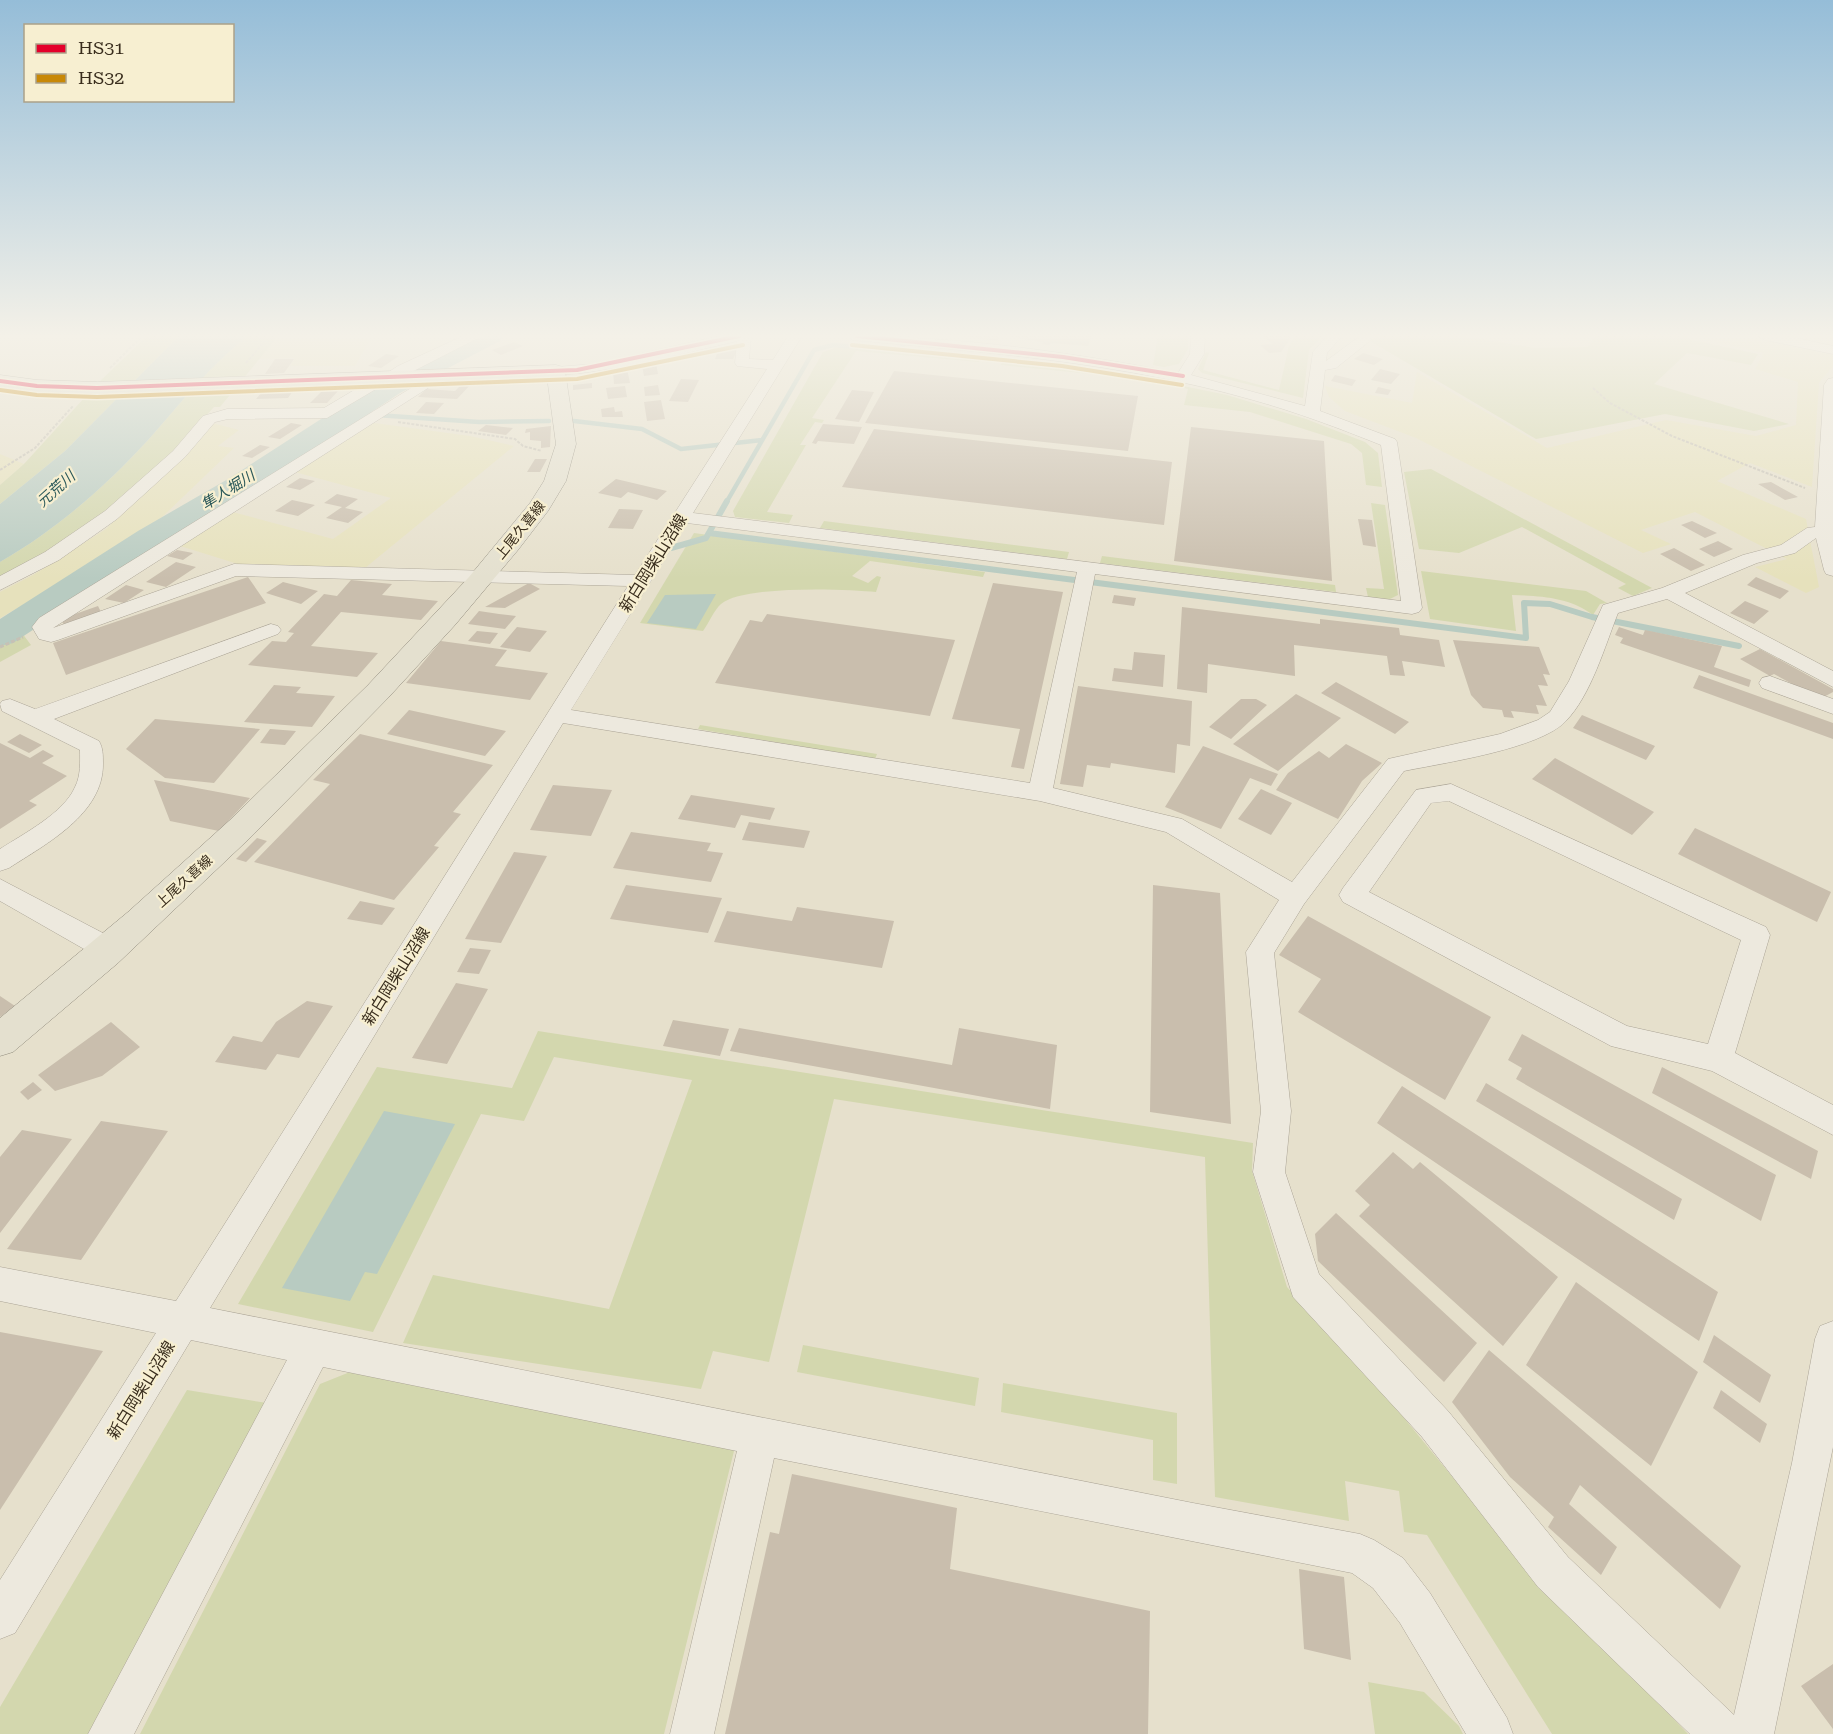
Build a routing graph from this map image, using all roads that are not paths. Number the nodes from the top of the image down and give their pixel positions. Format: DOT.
graph roads {
  1 [pos="212,417"];
  2 [pos="370,417"];
  3 [pos="563,417"];
  4 [pos="745,417"];
  5 [pos="1324,417"];
  6 [pos="1830,417"];
  7 [pos="682,517"];
  8 [pos="1824,535"];
  9 [pos="1087,569"];
  10 [pos="1833,570"];
  11 [pos="481,576"];
  12 [pos="642,581"];
  13 [pos="0,585"];
  14 [pos="1669,592"];
  15 [pos="271,630"];
  16 [pos="1833,680"];
  17 [pos="1770,683"];
  18 [pos="10,706"];
  19 [pos="1833,707"];
  20 [pos="557,715"];
  21 [pos="34,718"];
  22 [pos="1040,793"];
  23 [pos="0,861"];
  24 [pos="0,888"];
  25 [pos="1295,897"];
  26 [pos="108,949"];
  27 [pos="0,1040"];
  28 [pos="1718,1059"];
  29 [pos="1833,1121"];
  30 [pos="0,1284"];
  31 [pos="184,1320"];
  32 [pos="1833,1340"];
  33 [pos="314,1346"];
  34 [pos="760,1436"];
  35 [pos="0,1618"];
  36 [pos="110,1734"];
  37 [pos="692,1734"];
  38 [pos="1491,1734"];
  39 [pos="1722,1734"];
  40 [pos="1752,1734"];
  1 -- 13 [label="street"];
  2 -- 11 [label="street"];
  3 -- 11 [label="main road, 上尾久喜線"];
  4 -- 7 [label="street, 新白岡柴山沼線"];
  5 -- 9 [label="street"];
  6 -- 8 [label="street"];
  7 -- 9 [label="street"];
  7 -- 12 [label="street, 新白岡柴山沼線"];
  8 -- 10 [label="street"];
  8 -- 14 [label="street"];
  9 -- 22 [label="street"];
  11 -- 12 [label="street"];
  11 -- 26 [label="main road, 上尾久喜線"];
  12 -- 20 [label="street, 新白岡柴山沼線"];
  14 -- 16 [label="street"];
  14 -- 25 [label="street"];
  15 -- 21 [label="street"];
  17 -- 19 [label="street"];
  18 -- 21 [label="street"];
  20 -- 22 [label="street"];
  20 -- 31 [label="street, 新白岡柴山沼線"];
  21 -- 23 [label="street"];
  22 -- 25 [label="street"];
  24 -- 26 [label="street"];
  25 -- 39 [label="street"];
  26 -- 27 [label="main road, 上尾久喜線"];
  28 -- 28 [label="street"];
  28 -- 29 [label="street"];
  30 -- 31 [label="street"];
  31 -- 33 [label="street"];
  31 -- 35 [label="street, 新白岡柴山沼線"];
  32 -- 40 [label="street"];
  33 -- 34 [label="street"];
  33 -- 36 [label="street"];
  34 -- 37 [label="street"];
  34 -- 38 [label="street"];
}
